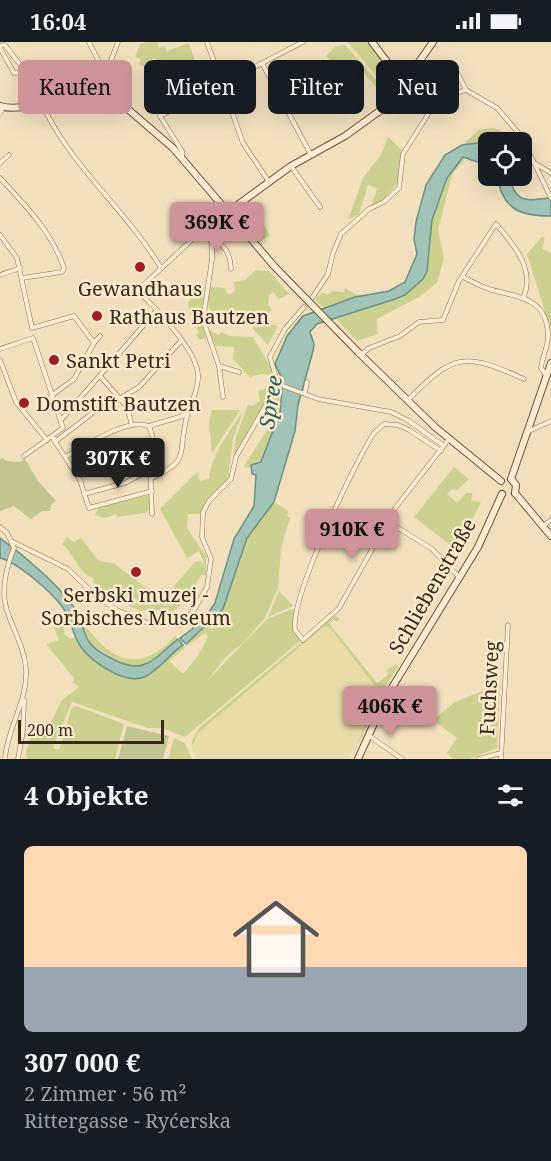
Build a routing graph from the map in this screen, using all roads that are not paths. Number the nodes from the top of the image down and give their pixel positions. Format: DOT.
graph roads {
  1 [pos="89,42"];
  2 [pos="118,42"];
  3 [pos="207,42"];
  4 [pos="303,42"];
  5 [pos="372,42"];
  6 [pos="433,42"];
  7 [pos="0,45"];
  8 [pos="98,60"];
  9 [pos="110,60"];
  10 [pos="213,60"];
  11 [pos="386,60"];
  12 [pos="421,60"];
  13 [pos="18,62"];
  14 [pos="263,65"];
  15 [pos="256,68"];
  16 [pos="18,72"];
  17 [pos="459,76"];
  18 [pos="466,90"];
  19 [pos="18,108"];
  20 [pos="1,109"];
  21 [pos="132,110"];
  22 [pos="376,113"];
  23 [pos="44,114"];
  24 [pos="164,114"];
  25 [pos="232,114"];
  26 [pos="9,155"];
  27 [pos="310,155"];
  28 [pos="182,158"];
  29 [pos="0,163"];
  30 [pos="535,164"];
  31 [pos="291,166"];
  32 [pos="551,173"];
  33 [pos="0,178"];
  34 [pos="269,182"];
  35 [pos="550,196"];
  36 [pos="320,207"];
  37 [pos="228,212"];
  38 [pos="206,228"];
  39 [pos="0,235"];
  40 [pos="209,235"];
  41 [pos="20,268"];
  42 [pos="161,268"];
  43 [pos="231,269"];
  44 [pos="0,275"];
  45 [pos="463,277"];
  46 [pos="22,278"];
  47 [pos="524,296"];
  48 [pos="312,298"];
  49 [pos="304,307"];
  50 [pos="157,310"];
  51 [pos="100,336"];
  52 [pos="181,341"];
  53 [pos="94,343"];
  54 [pos="0,350"];
  55 [pos="360,354"];
  56 [pos="0,360"];
  57 [pos="551,363"];
  58 [pos="219,366"];
  59 [pos="239,372"];
  60 [pos="546,375"];
  61 [pos="101,376"];
  62 [pos="524,379"];
  63 [pos="307,382"];
  64 [pos="279,384"];
  65 [pos="304,392"];
  66 [pos="51,396"];
  67 [pos="223,397"];
  68 [pos="121,398"];
  69 [pos="408,401"];
  70 [pos="99,408"];
  71 [pos="186,415"];
  72 [pos="61,420"];
  73 [pos="551,421"];
  74 [pos="132,425"];
  75 [pos="149,426"];
  76 [pos="527,432"];
  77 [pos="66,435"];
  78 [pos="52,436"];
  79 [pos="449,438"];
  80 [pos="47,440"];
  81 [pos="444,446"];
  82 [pos="441,451"];
  83 [pos="24,456"];
  84 [pos="67,456"];
  85 [pos="151,469"];
  86 [pos="152,478"];
  87 [pos="511,479"];
  88 [pos="501,481"];
  89 [pos="152,491"];
  90 [pos="515,493"];
  91 [pos="84,494"];
  92 [pos="502,495"];
  93 [pos="152,513"];
  94 [pos="551,520"];
  95 [pos="387,521"];
  96 [pos="543,526"];
  97 [pos="0,527"];
  98 [pos="551,536"];
  99 [pos="11,541"];
  100 [pos="459,577"];
  101 [pos="6,608"];
  102 [pos="0,610"];
  103 [pos="508,625"];
  104 [pos="24,694"];
  105 [pos="368,735"];
  106 [pos="501,753"];
  107 [pos="5,759"];
  108 [pos="18,759"];
  109 [pos="358,759"];
  110 [pos="402,759"];
  111 [pos="479,759"];
  112 [pos="501,759"];
  1 -- 8 [label="street"];
  2 -- 9 [label="street"];
  3 -- 10 [label="street"];
  4 -- 14 [label="street"];
  5 -- 11 [label="main road"];
  6 -- 12 [label="main road"];
  7 -- 13 [label="street"];
  7 -- 16 [label="street"];
  14 -- 15 [label="street"];
  14 -- 27 [label="street"];
  17 -- 18 [label="street"];
  18 -- 30 [label="street"];
  18 -- 48 [label="street"];
  19 -- 20 [label="main road"];
  21 -- 28 [label="main road"];
  22 -- 27 [label="main road"];
  23 -- 42 [label="street"];
  24 -- 28 [label="street"];
  25 -- 34 [label="street"];
  26 -- 29 [label="street"];
  27 -- 31 [label="main road"];
  28 -- 37 [label="main road"];
  30 -- 32 [label="street"];
  30 -- 35 [label="street"];
  31 -- 34 [label="main road"];
  31 -- 36 [label="street"];
  33 -- 46 [label="street"];
  34 -- 37 [label="main road"];
  37 -- 38 [label="street"];
  37 -- 55 [label="main road, bridge"];
  38 -- 40 [label="street"];
  38 -- 42 [label="street"];
  39 -- 41 [label="street"];
  40 -- 43 [label="street"];
  40 -- 58 [label="street"];
  41 -- 44 [label="street"];
  41 -- 46 [label="street"];
  42 -- 50 [label="street"];
  45 -- 47 [label="street"];
  45 -- 47 [label="street"];
  45 -- 55 [label="street"];
  46 -- 53 [label="street"];
  47 -- 60 [label="street"];
  49 -- 64 [label="street"];
  50 -- 52 [label="street"];
  50 -- 61 [label="street"];
  51 -- 53 [label="street"];
  52 -- 68 [label="street"];
  52 -- 71 [label="street"];
  53 -- 66 [label="street"];
  54 -- 66 [label="street"];
  55 -- 69 [label="main road"];
  56 -- 80 [label="street"];
  57 -- 60 [label="main road"];
  58 -- 59 [label="street"];
  58 -- 67 [label="street"];
  60 -- 76 [label="main road"];
  61 -- 68 [label="street"];
  61 -- 72 [label="street"];
  62 -- 69 [label="street"];
  63 -- 65 [label="street"];
  64 -- 65 [label="street"];
  64 -- 99 [label="street"];
  65 -- 81 [label="street"];
  66 -- 72 [label="street"];
  68 -- 74 [label="street"];
  69 -- 79 [label="main road"];
  70 -- 77 [label="street"];
  71 -- 75 [label="street"];
  71 -- 86 [label="street"];
  72 -- 78 [label="street"];
  73 -- 76 [label="street"];
  74 -- 75 [label="street"];
  74 -- 84 [label="street"];
  75 -- 85 [label="street"];
  76 -- 87 [label="main road"];
  78 -- 80 [label="street"];
  78 -- 84 [label="street"];
  79 -- 81 [label="street"];
  79 -- 88 [label="main road"];
  80 -- 83 [label="street"];
  81 -- 82 [label="street"];
  82 -- 95 [label="street"];
  82 -- 95 [label="street"];
  84 -- 91 [label="street"];
  85 -- 86 [label="street"];
  85 -- 91 [label="street"];
  86 -- 89 [label="street"];
  87 -- 88 [label="main road"];
  87 -- 90 [label="main road"];
  88 -- 92 [label="main road"];
  89 -- 91 [label="street"];
  89 -- 93 [label="street"];
  90 -- 92 [label="main road"];
  90 -- 96 [label="main road"];
  92 -- 100 [label="main road, Schliebenstraße"];
  94 -- 96 [label="street"];
  95 -- 100 [label="street"];
  96 -- 98 [label="main road"];
  97 -- 99 [label="street"];
  99 -- 101 [label="street"];
  100 -- 105 [label="main road, Schliebenstraße"];
  101 -- 102 [label="street"];
  101 -- 104 [label="street"];
  103 -- 106 [label="street, Fuchsweg"];
  104 -- 107 [label="street"];
  104 -- 108 [label="street"];
  105 -- 109 [label="main road, Schliebenstraße"];
  105 -- 110 [label="street"];
  106 -- 111 [label="street, Fuchsweg"];
  106 -- 112 [label="street, Fuchsweg"];
}
